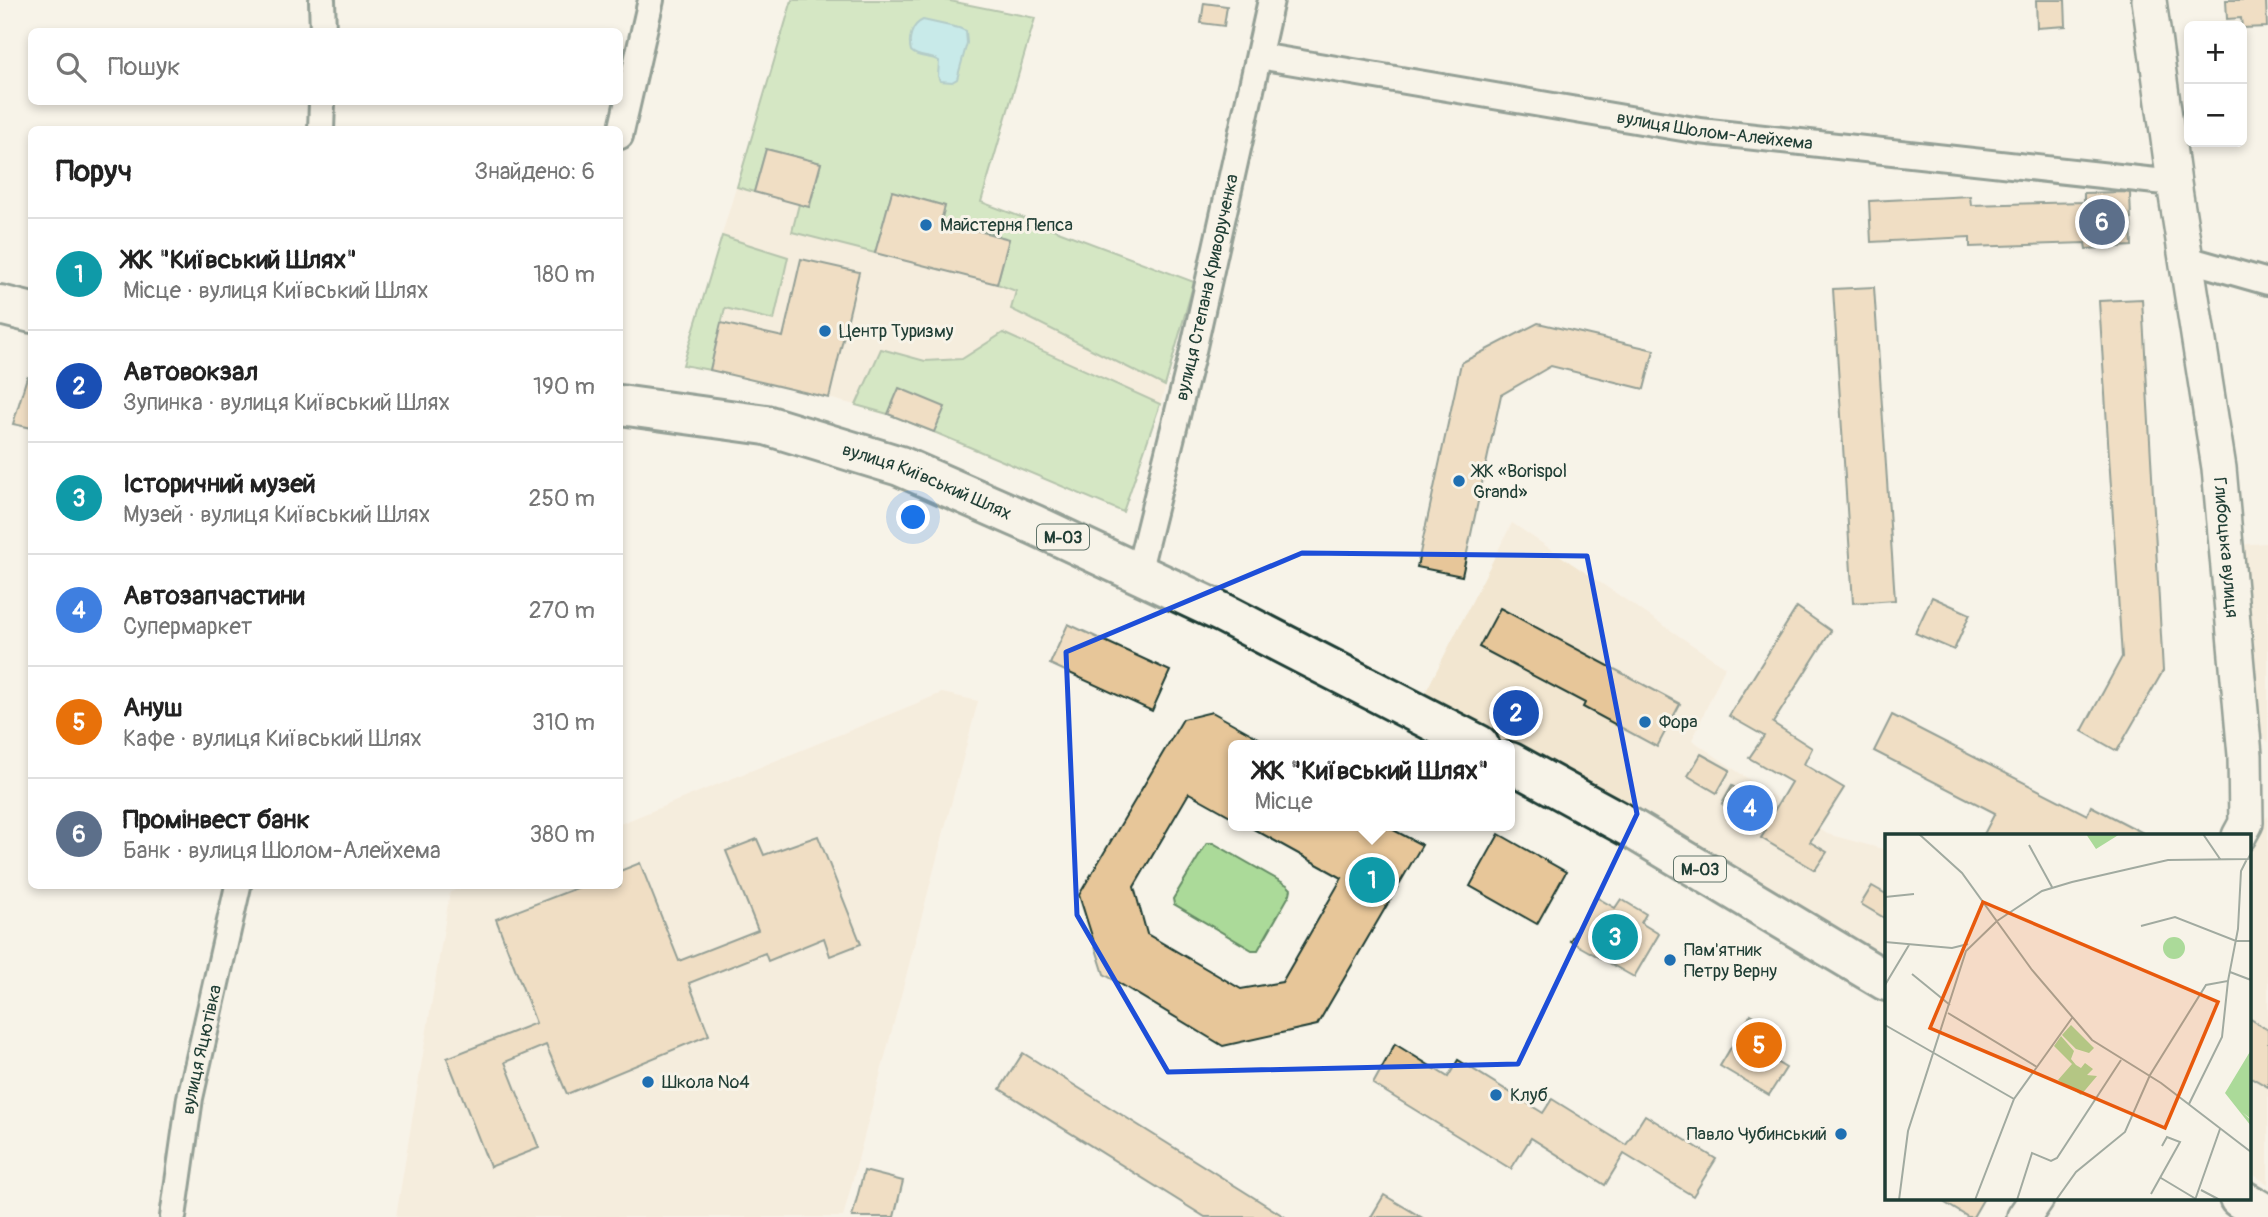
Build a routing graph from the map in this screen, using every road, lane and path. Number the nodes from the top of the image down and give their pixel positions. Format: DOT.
graph roads {
  1 [pos="322,0"];
  2 [pos="651,0"];
  3 [pos="1271,0"];
  4 [pos="2149,0"];
  5 [pos="323,28"];
  6 [pos="1258,56"];
  7 [pos="322,105"];
  8 [pos="321,126"];
  9 [pos="622,126"];
  10 [pos="2174,183"];
  11 [pos="2187,259"];
  12 [pos="2268,282"];
  13 [pos="0,305"];
  14 [pos="28,312"];
  15 [pos="623,405"];
  16 [pos="1138,573"];
  17 [pos="1469,740"];
  18 [pos="1515,765"];
  19 [pos="2268,787"];
  20 [pos="2242,829"];
  21 [pos="238,889"];
  22 [pos="1885,980"];
  23 [pos="2036,1200"];
  24 [pos="2242,1200"];
  25 [pos="2268,1215"];
  26 [pos="173,1217"];
  27 [pos="2024,1217"];
  1 -- 5 [label="street"];
  2 -- 9 [label="street"];
  3 -- 6 [label="street, вулиця Степана Криворученка"];
  4 -- 10 [label="street, Глибоцька вулиця"];
  6 -- 10 [label="street, вулиця Шолом-Алейхема"];
  6 -- 16 [label="street, вулиця Степана Криворученка"];
  7 -- 8 [label="street"];
  10 -- 11 [label="street, Глибоцька вулиця"];
  11 -- 12 [label="street"];
  11 -- 20 [label="street, Глибоцька вулиця"];
  13 -- 14 [label="highway"];
  15 -- 16 [label="highway, вулиця Київський Шлях / М-03"];
  16 -- 17 [label="highway, вулиця Київський Шлях / М-03"];
  18 -- 22 [label="highway, М-03"];
  19 -- 20 [label="street"];
  21 -- 26 [label="street, вулиця Яцютівка"];
  23 -- 27 [label="street"];
  24 -- 25 [label="highway"];
}
